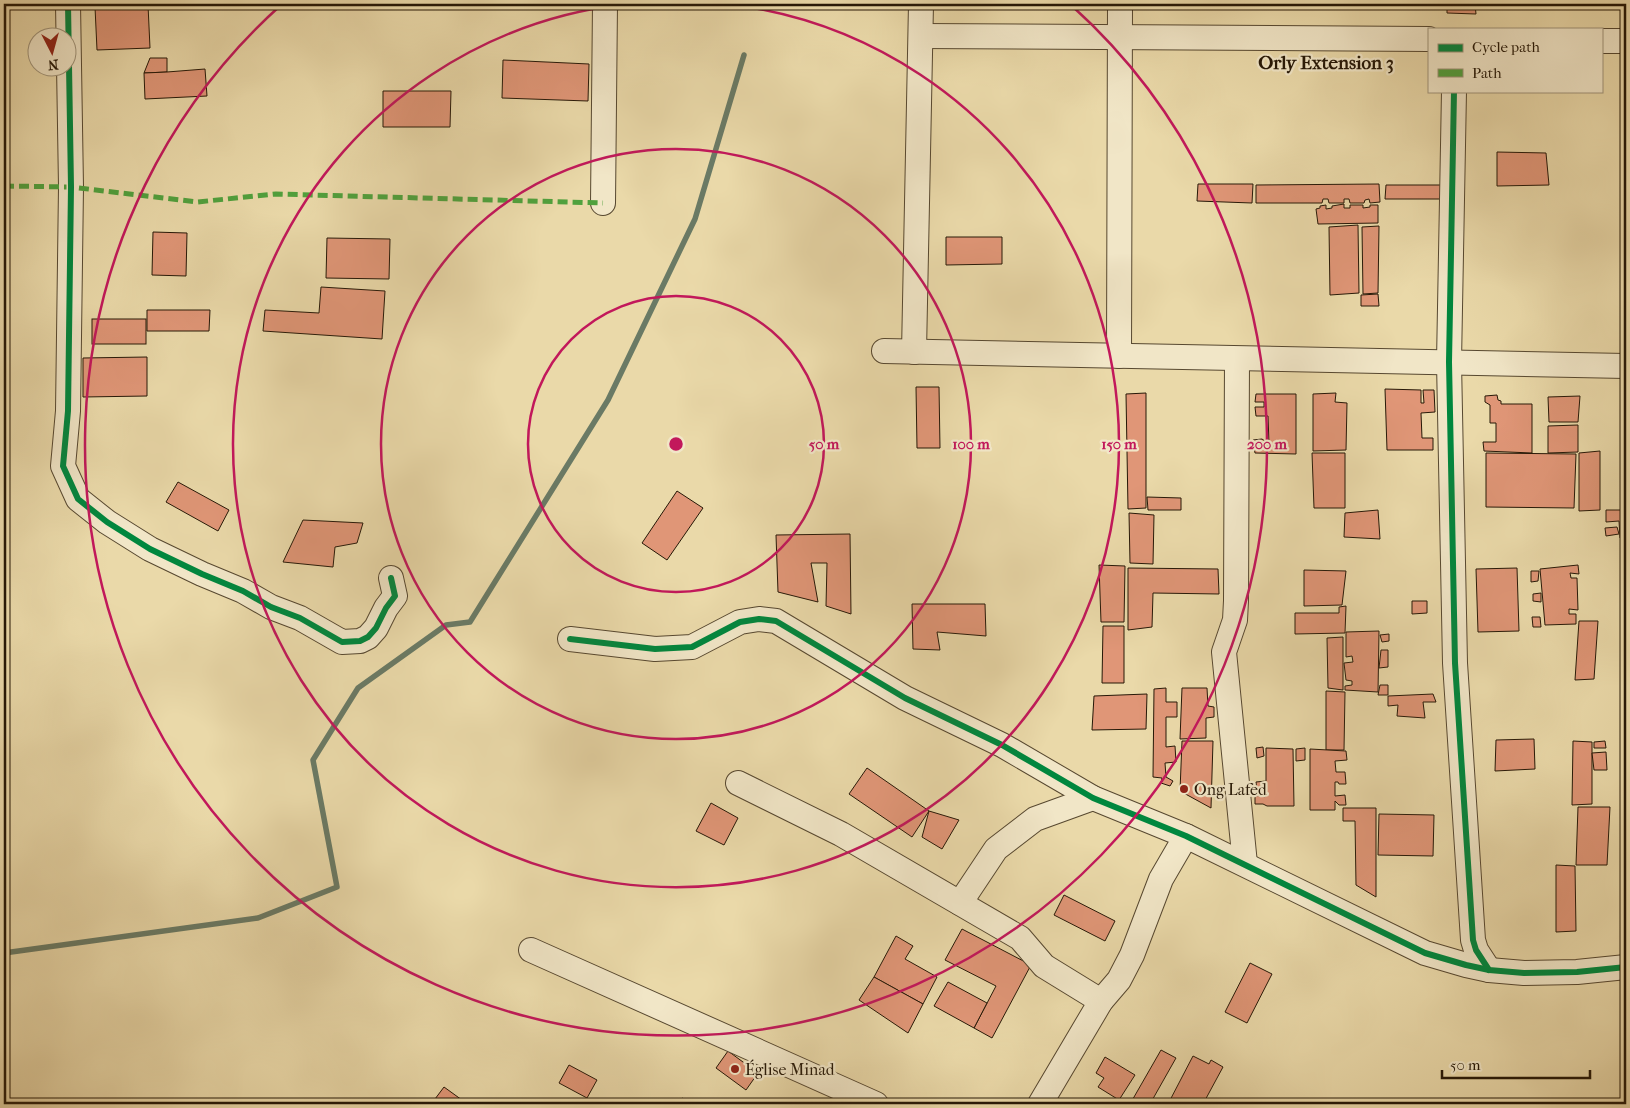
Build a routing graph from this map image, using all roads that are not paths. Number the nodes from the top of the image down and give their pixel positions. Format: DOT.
graph roads {
  1 [pos="68,4"];
  2 [pos="605,4"];
  3 [pos="921,4"];
  4 [pos="1120,4"];
  5 [pos="921,36"];
  6 [pos="1120,37"];
  7 [pos="1428,39"];
  8 [pos="1602,41"];
  9 [pos="1626,41"];
  10 [pos="1454,92"];
  11 [pos="603,203"];
  12 [pos="884,351"];
  13 [pos="914,352"];
  14 [pos="1119,356"];
  15 [pos="1237,359"];
  16 [pos="1449,362"];
  17 [pos="1626,366"];
  18 [pos="391,578"];
  19 [pos="570,639"];
  20 [pos="738,782"];
  21 [pos="1093,798"];
  22 [pos="1186,836"];
  23 [pos="1245,864"];
  24 [pos="960,903"];
  25 [pos="531,950"];
  26 [pos="1626,967"];
  27 [pos="1489,970"];
  28 [pos="1102,1001"];
  29 [pos="876,1104"];
  30 [pos="1040,1104"];
  1 -- 18 [label="street"];
  2 -- 11 [label="street"];
  3 -- 5 [label="street"];
  4 -- 6 [label="street"];
  5 -- 6 [label="street"];
  5 -- 13 [label="street"];
  6 -- 7 [label="street"];
  6 -- 14 [label="street"];
  8 -- 9 [label="street"];
  10 -- 16 [label="street"];
  12 -- 13 [label="street"];
  13 -- 14 [label="street"];
  14 -- 15 [label="street"];
  15 -- 16 [label="street"];
  15 -- 23 [label="street"];
  16 -- 17 [label="street"];
  16 -- 27 [label="street"];
  19 -- 21 [label="street"];
  20 -- 24 [label="street"];
  21 -- 22 [label="street"];
  21 -- 24 [label="street"];
  22 -- 23 [label="street"];
  22 -- 28 [label="street"];
  23 -- 27 [label="street"];
  24 -- 28 [label="street"];
  25 -- 29 [label="street"];
  26 -- 27 [label="street"];
  28 -- 30 [label="street"];
}
